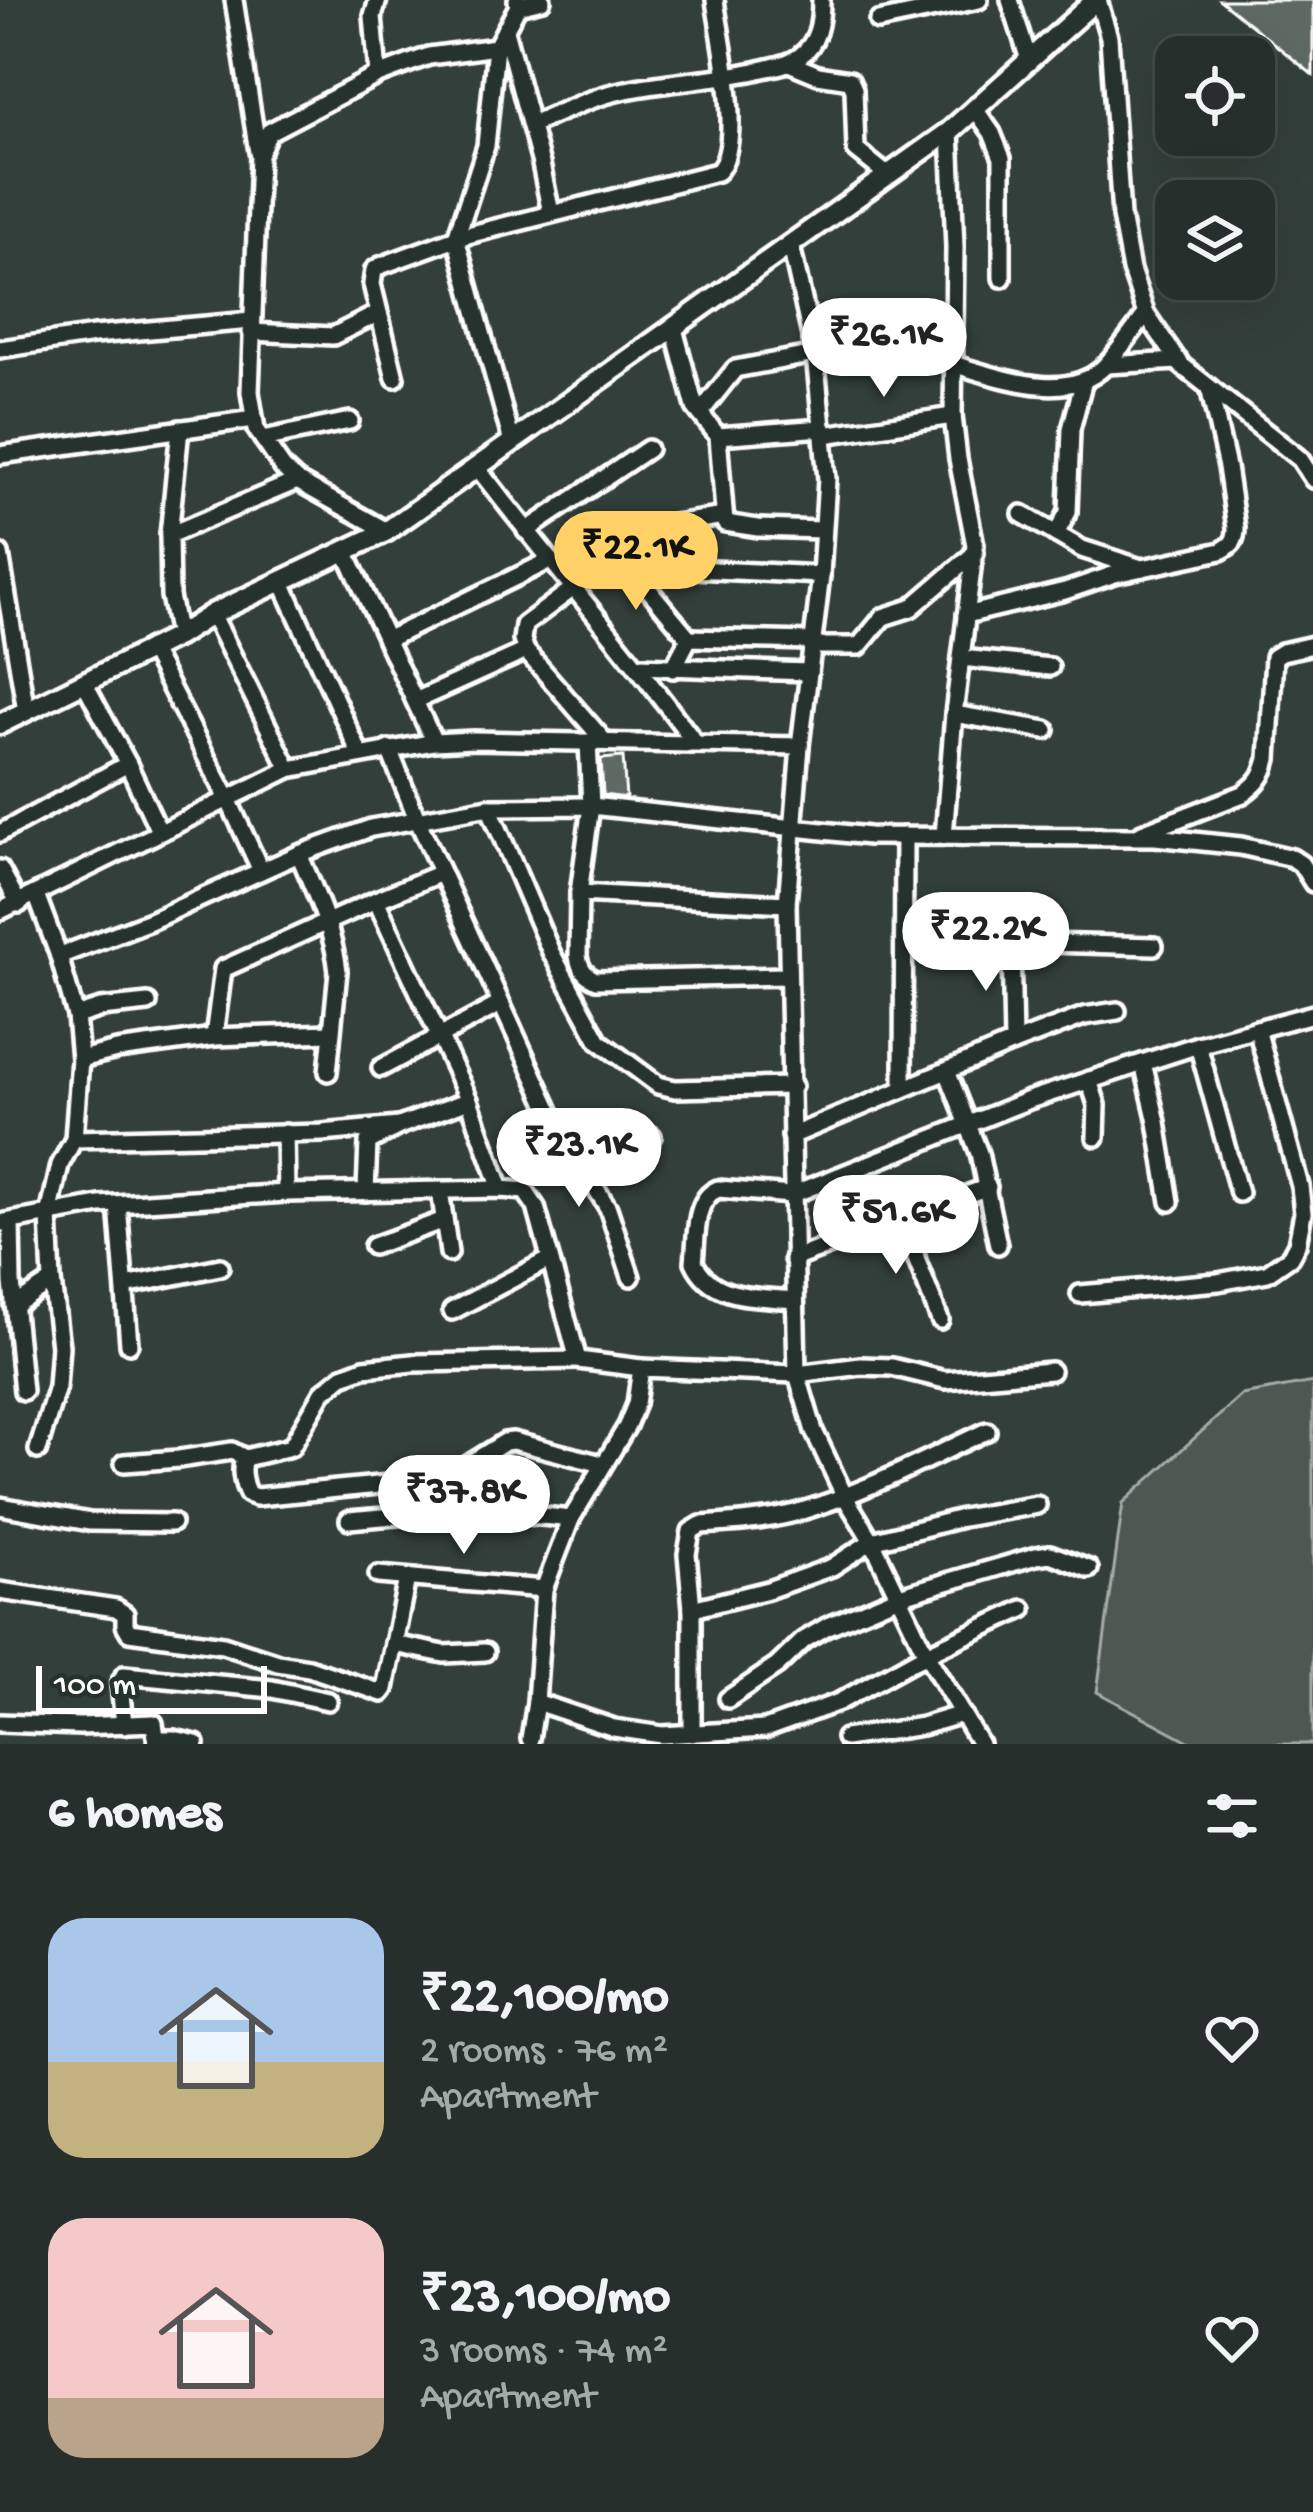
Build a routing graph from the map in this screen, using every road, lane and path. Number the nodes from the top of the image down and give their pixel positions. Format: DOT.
graph roads {
  1 [pos="234,0"];
  2 [pos="378,0"];
  3 [pos="542,0"];
  4 [pos="716,0"];
  5 [pos="821,0"];
  6 [pos="979,0"];
  7 [pos="1010,0"];
  8 [pos="1097,0"];
  9 [pos="518,3"];
  10 [pos="878,21"];
  11 [pos="505,30"];
  12 [pos="496,47"];
  13 [pos="1029,60"];
  14 [pos="789,63"];
  15 [pos="378,75"];
  16 [pos="725,77"];
  17 [pos="975,109"];
  18 [pos="531,125"];
  19 [pos="950,131"];
  20 [pos="259,154"];
  21 [pos="886,174"];
  22 [pos="551,213"];
  23 [pos="456,238"];
  24 [pos="791,246"];
  25 [pos="1003,278"];
  26 [pos="380,313"];
  27 [pos="1146,314"];
  28 [pos="251,327"];
  29 [pos="674,329"];
  30 [pos="0,349"];
  31 [pos="815,354"];
  32 [pos="1178,362"];
  33 [pos="952,364"];
  34 [pos="1106,365"];
  35 [pos="395,378"];
  36 [pos="1084,380"];
  37 [pos="1209,387"];
  38 [pos="700,412"];
  39 [pos="953,416"];
  40 [pos="254,418"];
  41 [pos="350,421"];
  42 [pos="180,429"];
  43 [pos="823,432"];
  44 [pos="718,436"];
  45 [pos="263,439"];
  46 [pos="512,442"];
  47 [pos="648,449"];
  48 [pos="0,455"];
  49 [pos="477,467"];
  50 [pos="1313,479"];
  51 [pos="297,481"];
  52 [pos="1022,514"];
  53 [pos="724,516"];
  54 [pos="822,530"];
  55 [pos="387,531"];
  56 [pos="526,531"];
  57 [pos="1056,534"];
  58 [pos="169,535"];
  59 [pos="345,551"];
  60 [pos="975,553"];
  61 [pos="551,560"];
  62 [pos="625,561"];
  63 [pos="1,563"];
  64 [pos="1144,569"];
  65 [pos="820,575"];
  66 [pos="281,580"];
  67 [pos="572,589"];
  68 [pos="212,614"];
  69 [pos="966,615"];
  70 [pos="5,620"];
  71 [pos="178,636"];
  72 [pos="689,638"];
  73 [pos="386,640"];
  74 [pos="812,643"];
  75 [pos="1313,645"];
  76 [pos="150,648"];
  77 [pos="526,651"];
  78 [pos="962,658"];
  79 [pos="639,666"];
  80 [pos="1050,668"];
  81 [pos="673,669"];
  82 [pos="809,672"];
  83 [pos="84,682"];
  84 [pos="415,701"];
  85 [pos="26,711"];
  86 [pos="954,714"];
  87 [pos="0,724"];
  88 [pos="1046,730"];
  89 [pos="434,742"];
  90 [pos="597,742"];
  91 [pos="695,743"];
  92 [pos="800,746"];
  93 [pos="389,749"];
  94 [pos="360,754"];
  95 [pos="128,764"];
  96 [pos="289,769"];
  97 [pos="228,799"];
  98 [pos="591,806"];
  99 [pos="489,807"];
  100 [pos="417,819"];
  101 [pos="792,827"];
  102 [pos="159,831"];
  103 [pos="0,833"];
  104 [pos="904,836"];
  105 [pos="944,836"];
  106 [pos="1131,837"];
  107 [pos="299,854"];
  108 [pos="0,869"];
  109 [pos="261,871"];
  110 [pos="441,873"];
  111 [pos="1313,883"];
  112 [pos="580,893"];
  113 [pos="36,894"];
  114 [pos="376,900"];
  115 [pos="19,904"];
  116 [pos="787,904"];
  117 [pos="0,911"];
  118 [pos="327,922"];
  119 [pos="904,939"];
  120 [pos="1011,943"];
  121 [pos="1154,946"];
  122 [pos="58,956"];
  123 [pos="788,976"];
  124 [pos="148,1003"];
  125 [pos="500,1004"];
  126 [pos="1117,1011"];
  127 [pos="1313,1014"];
  128 [pos="76,1016"];
  129 [pos="1257,1030"];
  130 [pos="331,1033"];
  131 [pos="214,1037"];
  132 [pos="439,1038"];
  133 [pos="1013,1043"];
  134 [pos="1198,1045"];
  135 [pos="80,1059"];
  136 [pos="1143,1063"];
  137 [pos="381,1068"];
  138 [pos="947,1070"];
  139 [pos="328,1072"];
  140 [pos="1089,1079"];
  141 [pos="793,1086"];
  142 [pos="903,1089"];
  143 [pos="469,1100"];
  144 [pos="969,1124"];
  145 [pos="399,1126"];
  146 [pos="285,1133"];
  147 [pos="652,1136"];
  148 [pos="790,1136"];
  149 [pos="1096,1137"];
  150 [pos="74,1139"];
  151 [pos="588,1176"];
  152 [pos="988,1187"];
  153 [pos="502,1189"];
  154 [pos="440,1190"];
  155 [pos="366,1192"];
  156 [pos="286,1193"];
  157 [pos="1239,1193"];
  158 [pos="791,1195"];
  159 [pos="1170,1202"];
  160 [pos="118,1204"];
  161 [pos="49,1215"];
  162 [pos="906,1217"];
  163 [pos="444,1220"];
  164 [pos="6,1222"];
  165 [pos="998,1244"];
  166 [pos="373,1246"];
  167 [pos="448,1253"];
  168 [pos="550,1258"];
  169 [pos="793,1259"];
  170 [pos="220,1268"];
  171 [pos="631,1276"];
  172 [pos="52,1281"];
  173 [pos="6,1283"];
  174 [pos="125,1286"];
  175 [pos="1080,1294"];
  176 [pos="794,1300"];
  177 [pos="14,1306"];
  178 [pos="452,1311"];
  179 [pos="940,1320"];
  180 [pos="129,1344"];
  181 [pos="578,1360"];
  182 [pos="640,1368"];
  183 [pos="1051,1371"];
  184 [pos="796,1374"];
  185 [pos="23,1391"];
  186 [pos="987,1431"];
  187 [pos="38,1450"];
  188 [pos="245,1458"];
  189 [pos="124,1463"];
  190 [pos="602,1464"];
  191 [pos="845,1497"];
  192 [pos="1037,1505"];
  193 [pos="0,1506"];
  194 [pos="572,1519"];
  195 [pos="349,1520"];
  196 [pos="172,1523"];
  197 [pos="872,1541"];
  198 [pos="1089,1569"];
  199 [pos="378,1575"];
  200 [pos="407,1579"];
  201 [pos="544,1589"];
  202 [pos="0,1591"];
  203 [pos="899,1596"];
  204 [pos="692,1609"];
  205 [pos="1023,1609"];
  206 [pos="394,1644"];
  207 [pos="484,1652"];
  208 [pos="926,1654"];
  209 [pos="728,1699"];
  210 [pos="328,1701"];
  211 [pos="536,1702"];
  212 [pos="962,1714"];
  213 [pos="0,1723"];
  214 [pos="124,1725"];
  215 [pos="692,1734"];
  216 [pos="79,1735"];
  217 [pos="626,1737"];
  218 [pos="765,1737"];
  219 [pos="845,1738"];
  220 [pos="530,1739"];
  221 [pos="157,1741"];
  222 [pos="196,1744"];
  223 [pos="980,1744"];
  1 -- 20 [label="street"];
  2 -- 15 [label="street"];
  3 -- 9 [label="street"];
  4 -- 16 [label="street"];
  5 -- 14 [label="street"];
  6 -- 10 [label="street"];
  7 -- 13 [label="street"];
  8 -- 13 [label="street"];
  8 -- 27 [label="street"];
  9 -- 11 [label="street"];
  11 -- 12 [label="street"];
  11 -- 18 [label="street"];
  12 -- 15 [label="street"];
  12 -- 23 [label="street"];
  13 -- 17 [label="street"];
  14 -- 16 [label="street"];
  14 -- 21 [label="street"];
  15 -- 20 [label="street"];
  16 -- 18 [label="street"];
  16 -- 22 [label="street"];
  17 -- 19 [label="street"];
  17 -- 25 [label="street"];
  18 -- 22 [label="street"];
  19 -- 21 [label="street"];
  19 -- 33 [label="street"];
  20 -- 28 [label="street"];
  21 -- 24 [label="street"];
  22 -- 23 [label="street"];
  23 -- 26 [label="street"];
  23 -- 46 [label="street"];
  24 -- 29 [label="street"];
  24 -- 31 [label="street"];
  26 -- 28 [label="street"];
  26 -- 35 [label="street"];
  27 -- 32 [label="street"];
  27 -- 34 [label="street"];
  28 -- 30 [label="street"];
  28 -- 40 [label="street"];
  29 -- 38 [label="street"];
  29 -- 46 [label="street"];
  31 -- 38 [label="street"];
  31 -- 43 [label="street"];
  32 -- 34 [label="street"];
  32 -- 37 [label="street"];
  33 -- 36 [label="street"];
  33 -- 39 [label="street"];
  34 -- 36 [label="street"];
  36 -- 57 [label="street"];
  37 -- 50 [label="street"];
  37 -- 64 [label="street"];
  38 -- 44 [label="street"];
  39 -- 43 [label="street"];
  39 -- 60 [label="street"];
  40 -- 42 [label="street"];
  40 -- 45 [label="street"];
  41 -- 45 [label="street"];
  42 -- 48 [label="street"];
  42 -- 58 [label="street"];
  43 -- 44 [label="street"];
  43 -- 54 [label="street"];
  44 -- 53 [label="street"];
  45 -- 51 [label="street"];
  46 -- 49 [label="street"];
  47 -- 56 [label="street"];
  49 -- 55 [label="street"];
  49 -- 56 [label="street"];
  51 -- 55 [label="street"];
  51 -- 58 [label="street"];
  52 -- 57 [label="street"];
  53 -- 54 [label="street"];
  53 -- 62 [label="street"];
  54 -- 65 [label="street"];
  55 -- 59 [label="street"];
  56 -- 61 [label="street"];
  57 -- 64 [label="street"];
  58 -- 71 [label="street"];
  59 -- 66 [label="street"];
  59 -- 73 [label="street"];
  60 -- 69 [label="street"];
  60 -- 74 [label="street"];
  61 -- 67 [label="street"];
  61 -- 73 [label="street"];
  62 -- 65 [label="street"];
  62 -- 67 [label="street"];
  62 -- 72 [label="street"];
  63 -- 70 [label="street"];
  64 -- 69 [label="street"];
  65 -- 74 [label="street"];
  66 -- 68 [label="street"];
  66 -- 94 [label="street"];
  67 -- 77 [label="street"];
  67 -- 79 [label="street"];
  68 -- 71 [label="street"];
  68 -- 96 [label="street"];
  69 -- 78 [label="street"];
  70 -- 85 [label="street"];
  71 -- 76 [label="street"];
  72 -- 74 [label="street"];
  72 -- 81 [label="street"];
  73 -- 84 [label="street"];
  74 -- 82 [label="street"];
  75 -- 106 [label="street"];
  76 -- 83 [label="street"];
  76 -- 97 [label="street"];
  77 -- 84 [label="street"];
  77 -- 90 [label="street"];
  78 -- 80 [label="street"];
  78 -- 86 [label="street"];
  79 -- 81 [label="street"];
  79 -- 91 [label="street"];
  81 -- 82 [label="street"];
  82 -- 92 [label="street"];
  83 -- 85 [label="street"];
  83 -- 95 [label="street"];
  84 -- 89 [label="street"];
  85 -- 87 [label="street"];
  86 -- 88 [label="street"];
  86 -- 105 [label="street"];
  89 -- 90 [label="street"];
  89 -- 93 [label="street"];
  90 -- 91 [label="street"];
  90 -- 98 [label="street"];
  91 -- 92 [label="street"];
  92 -- 101 [label="street"];
  93 -- 94 [label="street"];
  93 -- 100 [label="street"];
  94 -- 96 [label="street"];
  95 -- 102 [label="street"];
  95 -- 103 [label="street"];
  96 -- 97 [label="street"];
  97 -- 102 [label="street"];
  97 -- 109 [label="street"];
  98 -- 99 [label="street"];
  98 -- 101 [label="street"];
  98 -- 112 [label="street"];
  99 -- 100 [label="street"];
  99 -- 141 [label="street"];
  100 -- 107 [label="street"];
  100 -- 110 [label="street"];
  101 -- 104 [label="street"];
  101 -- 116 [label="street"];
  102 -- 113 [label="street"];
  104 -- 105 [label="street"];
  104 -- 119 [label="street"];
  105 -- 106 [label="street"];
  106 -- 111 [label="street"];
  107 -- 109 [label="street"];
  107 -- 118 [label="street"];
  108 -- 115 [label="street"];
  109 -- 122 [label="street"];
  110 -- 114 [label="street"];
  110 -- 125 [label="street"];
  112 -- 116 [label="street"];
  112 -- 123 [label="street"];
  113 -- 115 [label="street"];
  113 -- 122 [label="street"];
  114 -- 118 [label="street"];
  114 -- 132 [label="street"];
  115 -- 117 [label="street"];
  116 -- 123 [label="street"];
  118 -- 130 [label="street"];
  118 -- 131 [label="street"];
  119 -- 120 [label="street"];
  119 -- 142 [label="street"];
  120 -- 121 [label="street"];
  120 -- 133 [label="street"];
  122 -- 128 [label="street"];
  123 -- 141 [label="street"];
  124 -- 128 [label="street"];
  125 -- 132 [label="street"];
  125 -- 151 [label="street"];
  126 -- 133 [label="street"];
  127 -- 129 [label="street"];
  128 -- 135 [label="street"];
  129 -- 134 [label="street"];
  129 -- 175 [label="street"];
  130 -- 131 [label="street"];
  130 -- 139 [label="street"];
  131 -- 135 [label="street"];
  132 -- 137 [label="street"];
  132 -- 143 [label="street"];
  133 -- 138 [label="street"];
  134 -- 136 [label="street"];
  134 -- 157 [label="street"];
  135 -- 150 [label="street"];
  136 -- 140 [label="street"];
  136 -- 159 [label="street"];
  138 -- 142 [label="street"];
  138 -- 144 [label="street"];
  140 -- 144 [label="street"];
  140 -- 149 [label="street"];
  141 -- 148 [label="street"];
  142 -- 148 [label="street"];
  143 -- 145 [label="street"];
  143 -- 153 [label="street"];
  144 -- 152 [label="street"];
  144 -- 158 [label="street"];
  145 -- 146 [label="street"];
  145 -- 155 [label="street"];
  146 -- 150 [label="street"];
  146 -- 156 [label="street"];
  147 -- 151 [label="street"];
  148 -- 158 [label="street"];
  150 -- 161 [label="street"];
  151 -- 171 [label="street"];
  152 -- 162 [label="street"];
  152 -- 165 [label="street"];
  153 -- 154 [label="street"];
  153 -- 168 [label="street"];
  154 -- 155 [label="street"];
  154 -- 163 [label="street"];
  155 -- 156 [label="street"];
  156 -- 160 [label="street"];
  158 -- 169 [label="street"];
  158 -- 176 [label="street"];
  160 -- 161 [label="street"];
  160 -- 174 [label="street"];
  161 -- 164 [label="street"];
  161 -- 172 [label="street"];
  162 -- 169 [label="street"];
  162 -- 179 [label="street"];
  163 -- 166 [label="street"];
  163 -- 167 [label="street"];
  164 -- 173 [label="street"];
  168 -- 178 [label="street"];
  168 -- 181 [label="street"];
  169 -- 176 [label="street"];
  170 -- 174 [label="street"];
  172 -- 177 [label="street"];
  172 -- 187 [label="street"];
  173 -- 177 [label="street"];
  174 -- 180 [label="street"];
  176 -- 184 [label="street"];
  177 -- 185 [label="street"];
  181 -- 182 [label="street"];
  181 -- 188 [label="street"];
  182 -- 184 [label="street"];
  182 -- 190 [label="street"];
  183 -- 184 [label="street"];
  184 -- 191 [label="street"];
  186 -- 191 [label="street"];
  188 -- 189 [label="street"];
  188 -- 190 [label="street"];
  190 -- 194 [label="street"];
  191 -- 197 [label="street"];
  191 -- 204 [label="street"];
  192 -- 197 [label="street"];
  193 -- 196 [label="street"];
  194 -- 195 [label="street"];
  194 -- 201 [label="street"];
  197 -- 203 [label="street"];
  197 -- 204 [label="street"];
  198 -- 203 [label="street"];
  199 -- 200 [label="street"];
  200 -- 201 [label="street"];
  200 -- 206 [label="street"];
  201 -- 211 [label="street"];
  202 -- 206 [label="street"];
  203 -- 208 [label="street"];
  203 -- 209 [label="street"];
  204 -- 215 [label="street"];
  205 -- 208 [label="street"];
  206 -- 207 [label="street"];
  208 -- 212 [label="street"];
  208 -- 218 [label="street"];
  210 -- 214 [label="street"];
  211 -- 217 [label="street"];
  211 -- 220 [label="street"];
  212 -- 219 [label="street"];
  212 -- 223 [label="street"];
  213 -- 216 [label="street"];
  214 -- 216 [label="street"];
  214 -- 221 [label="street"];
  215 -- 217 [label="street"];
  215 -- 218 [label="street"];
  221 -- 222 [label="street"];
}
